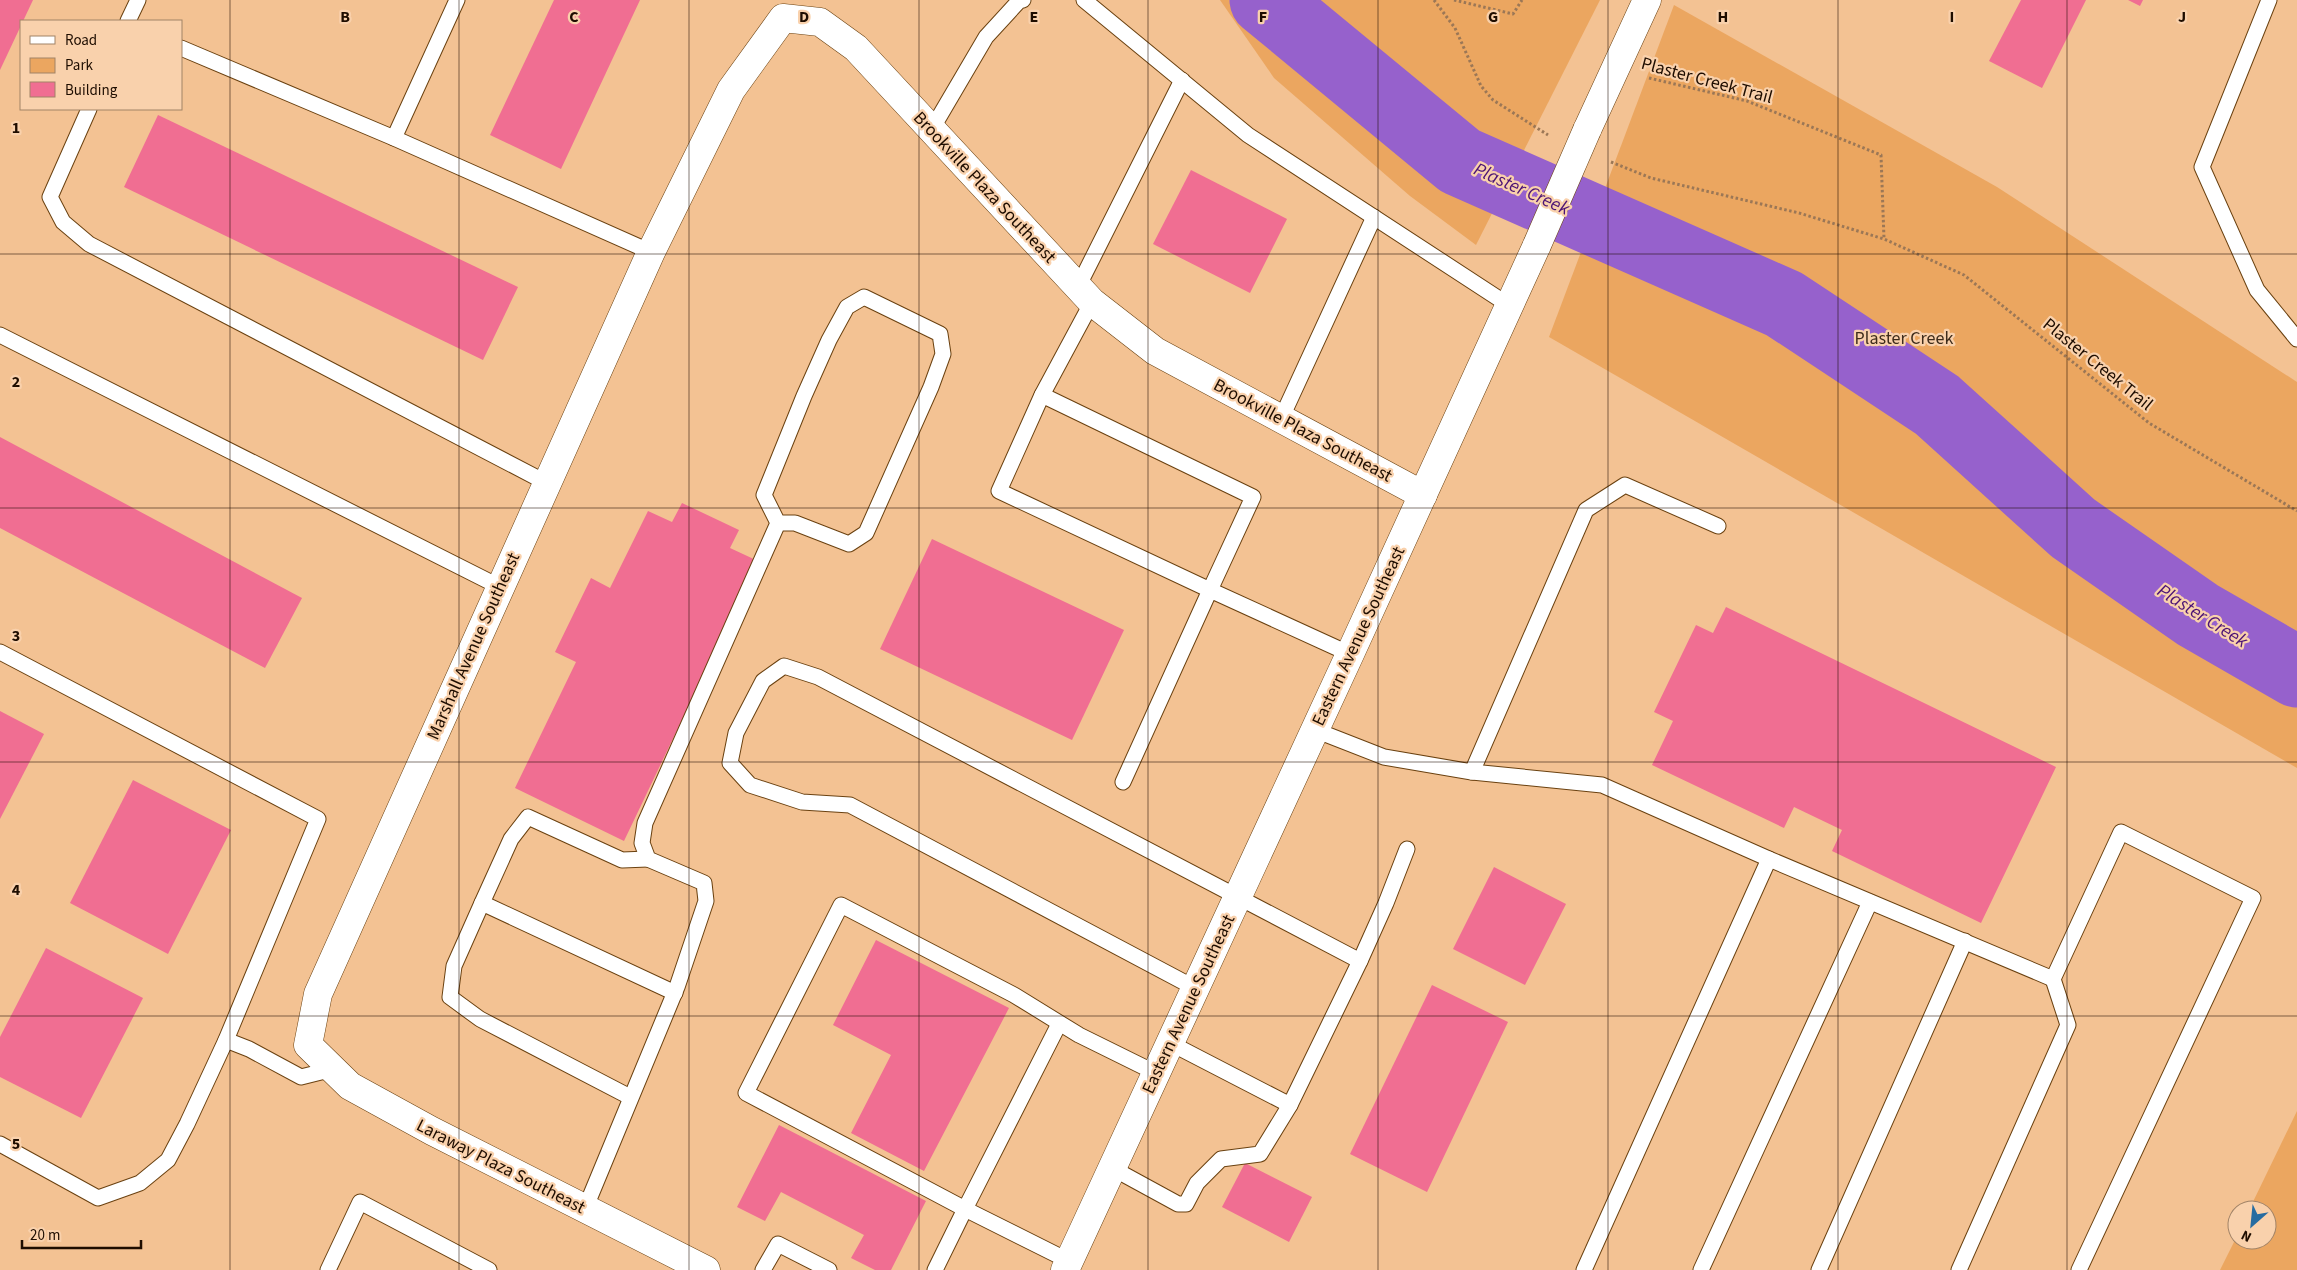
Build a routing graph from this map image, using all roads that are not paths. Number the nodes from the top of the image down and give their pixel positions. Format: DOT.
graph roads {
  1 [pos="138,0"];
  2 [pos="457,0"];
  3 [pos="1022,0"];
  4 [pos="1084,0"];
  5 [pos="1647,0"];
  6 [pos="2268,0"];
  7 [pos="128,20"];
  8 [pos="182,48"];
  9 [pos="1182,80"];
  10 [pos="89,110"];
  11 [pos="932,129"];
  12 [pos="394,138"];
  13 [pos="1374,217"];
  14 [pos="651,252"];
  15 [pos="1085,295"];
  16 [pos="1510,306"];
  17 [pos="0,335"];
  18 [pos="2297,338"];
  19 [pos="1042,395"];
  20 [pos="1281,418"];
  21 [pos="547,483"];
  22 [pos="1423,495"];
  23 [pos="778,522"];
  24 [pos="1718,526"];
  25 [pos="500,587"];
  26 [pos="1210,590"];
  27 [pos="0,652"];
  28 [pos="1350,654"];
  29 [pos="1315,730"];
  30 [pos="1472,772"];
  31 [pos="1123,782"];
  32 [pos="1407,849"];
  33 [pos="648,859"];
  34 [pos="1769,859"];
  35 [pos="1238,896"];
  36 [pos="482,902"];
  37 [pos="1870,902"];
  38 [pos="1965,942"];
  39 [pos="1360,960"];
  40 [pos="2053,978"];
  41 [pos="1195,988"];
  42 [pos="674,993"];
  43 [pos="1059,1024"];
  44 [pos="226,1040"];
  45 [pos="1170,1043"];
  46 [pos="308,1045"];
  47 [pos="333,1069"];
  48 [pos="1156,1073"];
  49 [pos="630,1097"];
  50 [pos="1290,1105"];
  51 [pos="0,1144"];
  52 [pos="1112,1168"];
  53 [pos="585,1209"];
  54 [pos="965,1210"];
  55 [pos="1067,1266"];
  56 [pos="328,1270"];
  57 [pos="488,1270"];
  58 [pos="706,1270"];
  59 [pos="763,1270"];
  60 [pos="829,1270"];
  61 [pos="935,1270"];
  62 [pos="1584,1270"];
  63 [pos="1701,1270"];
  64 [pos="1819,1270"];
  65 [pos="1959,1270"];
  66 [pos="2079,1270"];
  1 -- 7 [label="lane"];
  2 -- 12 [label="lane"];
  3 -- 11 [label="lane"];
  4 -- 9 [label="lane"];
  5 -- 16 [label="street, Eastern Avenue Southeast, bridge"];
  6 -- 18 [label="lane"];
  8 -- 12 [label="lane"];
  9 -- 13 [label="lane"];
  9 -- 15 [label="lane"];
  10 -- 21 [label="lane"];
  11 -- 14 [label="street, Brookville Plaza Southeast"];
  11 -- 15 [label="street, Brookville Plaza Southeast"];
  12 -- 14 [label="lane"];
  13 -- 16 [label="lane"];
  13 -- 20 [label="lane"];
  14 -- 21 [label="street, Marshall Avenue Southeast"];
  15 -- 19 [label="lane"];
  15 -- 20 [label="street, Brookville Plaza Southeast"];
  16 -- 22 [label="street, Eastern Avenue Southeast"];
  17 -- 25 [label="lane"];
  19 -- 26 [label="lane"];
  19 -- 26 [label="lane"];
  20 -- 22 [label="street, Brookville Plaza Southeast"];
  21 -- 25 [label="street, Marshall Avenue Southeast"];
  22 -- 28 [label="street, Eastern Avenue Southeast"];
  23 -- 23 [label="lane"];
  23 -- 33 [label="lane"];
  24 -- 30 [label="lane"];
  25 -- 46 [label="street, Marshall Avenue Southeast"];
  26 -- 28 [label="lane"];
  26 -- 31 [label="lane"];
  27 -- 44 [label="lane"];
  28 -- 29 [label="street, Eastern Avenue Southeast"];
  29 -- 30 [label="lane"];
  29 -- 35 [label="street, Eastern Avenue Southeast"];
  30 -- 34 [label="lane"];
  32 -- 39 [label="lane"];
  33 -- 36 [label="lane"];
  33 -- 42 [label="lane"];
  34 -- 37 [label="lane"];
  34 -- 62 [label="lane"];
  35 -- 39 [label="lane"];
  35 -- 41 [label="street, Eastern Avenue Southeast"];
  35 -- 41 [label="lane"];
  36 -- 42 [label="lane"];
  36 -- 49 [label="lane"];
  37 -- 38 [label="lane"];
  37 -- 63 [label="lane"];
  38 -- 40 [label="lane"];
  38 -- 64 [label="lane"];
  39 -- 50 [label="lane"];
  40 -- 65 [label="lane"];
  40 -- 66 [label="lane"];
  41 -- 45 [label="street, Eastern Avenue Southeast"];
  42 -- 49 [label="lane"];
  43 -- 48 [label="lane"];
  43 -- 54 [label="lane"];
  43 -- 54 [label="lane"];
  44 -- 47 [label="lane"];
  44 -- 51 [label="lane"];
  45 -- 48 [label="street, Eastern Avenue Southeast"];
  45 -- 50 [label="lane"];
  46 -- 47 [label="street, Laraway Plaza Southeast"];
  47 -- 53 [label="street, Laraway Plaza Southeast"];
  48 -- 52 [label="street, Eastern Avenue Southeast"];
  49 -- 53 [label="lane"];
  50 -- 52 [label="lane"];
  52 -- 55 [label="street, Eastern Avenue Southeast"];
  53 -- 58 [label="street, Laraway Plaza Southeast"];
  54 -- 55 [label="lane"];
  54 -- 61 [label="lane"];
  56 -- 57 [label="lane"];
  59 -- 60 [label="lane"];
}
